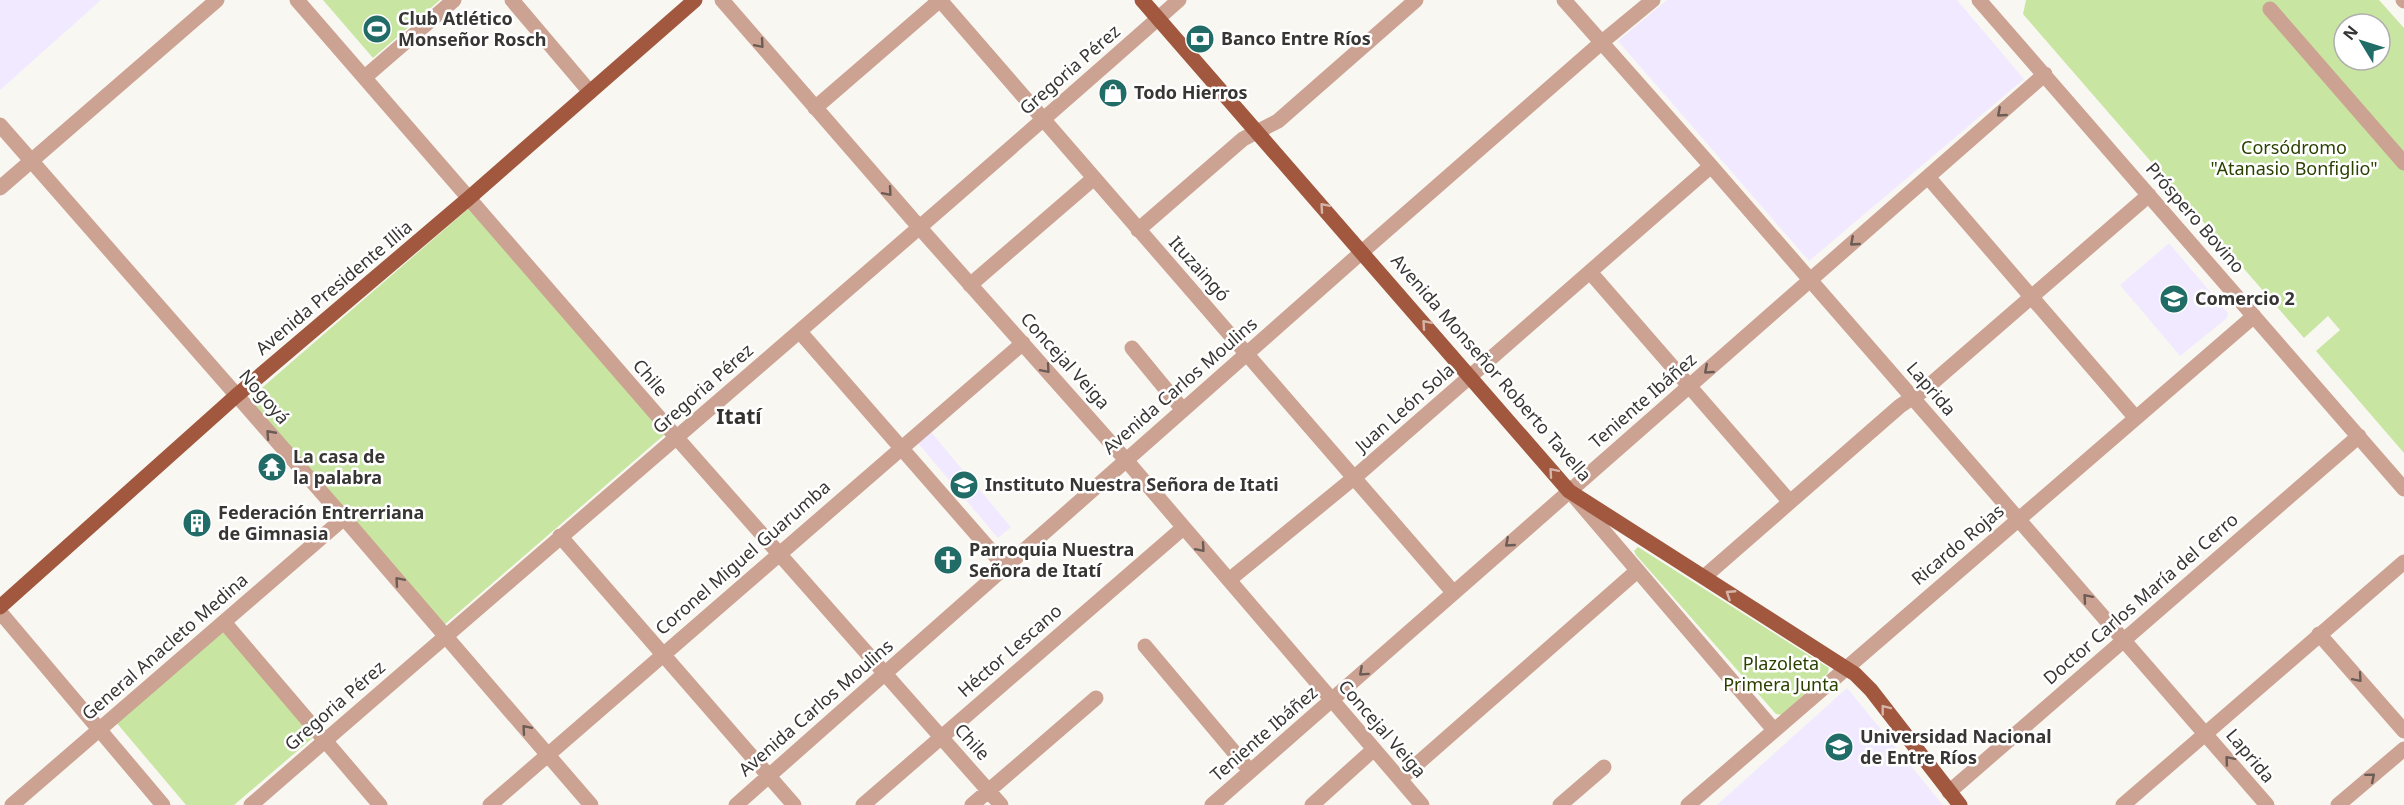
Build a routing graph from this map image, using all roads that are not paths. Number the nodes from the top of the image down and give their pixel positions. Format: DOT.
graph roads {
  1 [pos="217,0"];
  2 [pos="297,0"];
  3 [pos="454,0"];
  4 [pos="512,0"];
  5 [pos="695,0"];
  6 [pos="722,0"];
  7 [pos="940,0"];
  8 [pos="1142,0"];
  9 [pos="1179,0"];
  10 [pos="1416,0"];
  11 [pos="1564,0"];
  12 [pos="1653,0"];
  13 [pos="1979,0"];
  14 [pos="2270,9"];
  15 [pos="1158,18"];
  16 [pos="1602,42"];
  17 [pos="2044,74"];
  18 [pos="365,77"];
  19 [pos="590,92"];
  20 [pos="815,108"];
  21 [pos="1043,119"];
  22 [pos="0,125"];
  23 [pos="1258,131"];
  24 [pos="31,161"];
  25 [pos="2404,163"];
  26 [pos="1712,166"];
  27 [pos="1928,177"];
  28 [pos="1094,178"];
  29 [pos="0,188"];
  30 [pos="2149,195"];
  31 [pos="469,198"];
  32 [pos="920,228"];
  33 [pos="1138,230"];
  34 [pos="1363,251"];
  35 [pos="1590,272"];
  36 [pos="1810,280"];
  37 [pos="970,285"];
  38 [pos="2032,297"];
  39 [pos="2254,316"];
  40 [pos="800,332"];
  41 [pos="1023,343"];
  42 [pos="1132,348"];
  43 [pos="1248,353"];
  44 [pos="1471,377"];
  45 [pos="1690,386"];
  46 [pos="237,396"];
  47 [pos="1913,398"];
  48 [pos="1183,410"];
  49 [pos="2135,417"];
  50 [pos="2359,436"];
  51 [pos="676,437"];
  52 [pos="900,448"];
  53 [pos="1126,460"];
  54 [pos="1354,477"];
  55 [pos="2404,489"];
  56 [pos="1569,491"];
  57 [pos="1790,502"];
  58 [pos="344,518"];
  59 [pos="2018,520"];
  60 [pos="1183,528"];
  61 [pos="560,536"];
  62 [pos="778,553"];
  63 [pos="2404,562"];
  64 [pos="1006,567"];
  65 [pos="1637,571"];
  66 [pos="1704,577"];
  67 [pos="1229,580"];
  68 [pos="1453,592"];
  69 [pos="0,607"];
  70 [pos="0,612"];
  71 [pos="224,622"];
  72 [pos="2319,634"];
  73 [pos="446,636"];
  74 [pos="2124,640"];
  75 [pos="1145,646"];
  76 [pos="662,653"];
  77 [pos="1846,668"];
  78 [pos="885,673"];
  79 [pos="1096,698"];
  80 [pos="1331,701"];
  81 [pos="100,729"];
  82 [pos="1774,730"];
  83 [pos="2404,731"];
  84 [pos="2206,733"];
  85 [pos="940,736"];
  86 [pos="325,741"];
  87 [pos="2404,749"];
  88 [pos="1373,750"];
  89 [pos="547,754"];
  90 [pos="1604,767"];
  91 [pos="1250,771"];
  92 [pos="769,776"];
  93 [pos="1400,779"];
  94 [pos="989,791"];
  95 [pos="1949,792"];
  96 [pos="1217,804"];
  97 [pos="12,805"];
  98 [pos="163,805"];
  99 [pos="251,805"];
  100 [pos="380,805"];
  101 [pos="490,805"];
  102 [pos="591,805"];
  103 [pos="736,805"];
  104 [pos="794,805"];
  105 [pos="862,805"];
  106 [pos="972,805"];
  107 [pos="1001,805"];
  108 [pos="1312,805"];
  109 [pos="1422,805"];
  110 [pos="1560,805"];
  111 [pos="1688,805"];
  112 [pos="1960,805"];
  113 [pos="2123,805"];
  114 [pos="2266,805"];
  115 [pos="2337,805"];
  1 -- 24 [label="street"];
  2 -- 18 [label="street, Chile"];
  3 -- 18 [label="street"];
  4 -- 19 [label="street"];
  5 -- 19 [label="main road, Avenida Presidente Illia"];
  6 -- 20 [label="street, Concejal Veiga, one-way"];
  7 -- 20 [label="street"];
  7 -- 21 [label="street, Ituzaingó"];
  8 -- 15 [label="main road, Avenida Monseñor Roberto Tavella"];
  9 -- 15 [label="street, Gregoria Pérez"];
  10 -- 23 [label="street"];
  11 -- 16 [label="street, Laprida"];
  12 -- 16 [label="street, Avenida Carlos Moulins"];
  13 -- 17 [label="street, Próspero Bovino"];
  14 -- 25 [label="street"];
  15 -- 21 [label="street, Gregoria Pérez"];
  15 -- 23 [label="main road, Avenida Monseñor Roberto Tavella"];
  16 -- 26 [label="street, Laprida"];
  16 -- 34 [label="street, Avenida Carlos Moulins"];
  17 -- 27 [label="street, Teniente Ibáñez, one-way"];
  17 -- 30 [label="street, Próspero Bovino"];
  18 -- 31 [label="street, Chile"];
  19 -- 31 [label="main road, Avenida Presidente Illia"];
  20 -- 32 [label="street, Concejal Veiga, one-way"];
  21 -- 28 [label="street, Ituzaingó"];
  21 -- 32 [label="street, Gregoria Pérez"];
  22 -- 24 [label="street, Nogoyá"];
  23 -- 33 [label="street"];
  34 -- 23 [label="main road, Avenida Monseñor Roberto Tavella, one-way"];
  24 -- 29 [label="street"];
  24 -- 46 [label="street, Nogoyá"];
  26 -- 35 [label="street, Juan León Sola"];
  26 -- 36 [label="street, Laprida"];
  27 -- 36 [label="street, Teniente Ibáñez, one-way"];
  27 -- 38 [label="street"];
  28 -- 33 [label="street, Ituzaingó"];
  28 -- 37 [label="street"];
  30 -- 38 [label="street"];
  30 -- 39 [label="street, Próspero Bovino"];
  31 -- 46 [label="main road, Avenida Presidente Illia"];
  31 -- 51 [label="street, Chile"];
  32 -- 37 [label="street, Concejal Veiga"];
  32 -- 40 [label="street, Gregoria Pérez"];
  33 -- 43 [label="street, Ituzaingó"];
  34 -- 43 [label="street, Avenida Carlos Moulins"];
  44 -- 34 [label="main road, Avenida Monseñor Roberto Tavella, one-way"];
  35 -- 44 [label="street, Juan León Sola"];
  35 -- 45 [label="street"];
  36 -- 45 [label="street, Teniente Ibáñez, one-way"];
  36 -- 47 [label="street, Laprida"];
  37 -- 41 [label="street, Concejal Veiga"];
  38 -- 47 [label="street"];
  38 -- 49 [label="street"];
  39 -- 49 [label="street, Ricardo Rojas"];
  39 -- 50 [label="street, Próspero Bovino"];
  40 -- 51 [label="street, Gregoria Pérez"];
  40 -- 52 [label="street"];
  41 -- 52 [label="street, Coronel Miguel Guarumba"];
  41 -- 53 [label="street, Concejal Veiga, one-way"];
  42 -- 48 [label="street"];
  43 -- 48 [label="street, Avenida Carlos Moulins"];
  43 -- 54 [label="street, Ituzaingó"];
  44 -- 54 [label="street, Juan León Sola"];
  56 -- 44 [label="main road, Avenida Monseñor Roberto Tavella, one-way"];
  45 -- 56 [label="street, Teniente Ibáñez"];
  45 -- 57 [label="street"];
  58 -- 46 [label="street, Nogoyá, one-way"];
  46 -- 69 [label="main road, Avenida Presidente Illia"];
  47 -- 57 [label="street"];
  47 -- 59 [label="street, Laprida"];
  48 -- 53 [label="street, Avenida Carlos Moulins"];
  49 -- 59 [label="street, Ricardo Rojas"];
  50 -- 55 [label="street, Próspero Bovino"];
  50 -- 74 [label="street, Doctor Carlos María del Cerro"];
  51 -- 61 [label="street, Gregoria Pérez"];
  51 -- 62 [label="street, Chile"];
  52 -- 62 [label="street, Coronel Miguel Guarumba"];
  52 -- 64 [label="street"];
  53 -- 60 [label="street, Concejal Veiga"];
  53 -- 64 [label="street, Avenida Carlos Moulins"];
  54 -- 67 [label="street, Juan León Sola"];
  54 -- 68 [label="street, Ituzaingó"];
  56 -- 65 [label="street"];
  56 -- 66 [label="main road, Avenida Monseñor Roberto Tavella"];
  56 -- 68 [label="street, Teniente Ibáñez, one-way"];
  57 -- 66 [label="street"];
  58 -- 71 [label="street, General Anacleto Medina"];
  73 -- 58 [label="street, Nogoyá, one-way"];
  74 -- 59 [label="street, Laprida, one-way"];
  59 -- 77 [label="street, Ricardo Rojas"];
  60 -- 67 [label="street, Concejal Veiga, one-way"];
  60 -- 85 [label="street, Héctor Lescano"];
  61 -- 73 [label="street, Gregoria Pérez"];
  61 -- 76 [label="street"];
  62 -- 76 [label="street, Coronel Miguel Guarumba"];
  62 -- 78 [label="street, Chile"];
  63 -- 72 [label="street"];
  64 -- 78 [label="street, Avenida Carlos Moulins"];
  65 -- 82 [label="street"];
  65 -- 93 [label="street"];
  77 -- 66 [label="main road, Avenida Monseñor Roberto Tavella, one-way"];
  67 -- 80 [label="street, Concejal Veiga"];
  68 -- 80 [label="street, Teniente Ibáñez, one-way"];
  70 -- 81 [label="street"];
  71 -- 81 [label="street, General Anacleto Medina"];
  71 -- 86 [label="street"];
  72 -- 83 [label="street, one-way"];
  72 -- 84 [label="street"];
  73 -- 86 [label="street, Gregoria Pérez"];
  89 -- 73 [label="street, Nogoyá, one-way"];
  74 -- 84 [label="street, Laprida"];
  74 -- 95 [label="street, Doctor Carlos María del Cerro"];
  75 -- 91 [label="street"];
  76 -- 89 [label="street, Coronel Miguel Guarumba"];
  76 -- 92 [label="street"];
  77 -- 82 [label="street, Ricardo Rojas"];
  95 -- 77 [label="main road, Avenida Monseñor Roberto Tavella, one-way"];
  78 -- 85 [label="street, Chile"];
  78 -- 92 [label="street, Avenida Carlos Moulins"];
  79 -- 94 [label="street"];
  80 -- 88 [label="street, Concejal Veiga"];
  80 -- 91 [label="street, Teniente Ibáñez"];
  81 -- 97 [label="street, General Anacleto Medina"];
  81 -- 98 [label="street"];
  82 -- 111 [label="street, Ricardo Rojas"];
  84 -- 113 [label="street"];
  114 -- 84 [label="street, Laprida, one-way"];
  85 -- 94 [label="street, Chile"];
  85 -- 105 [label="street, Héctor Lescano"];
  86 -- 99 [label="street, Gregoria Pérez"];
  86 -- 100 [label="street"];
  115 -- 87 [label="street, one-way"];
  88 -- 93 [label="street, Concejal Veiga"];
  88 -- 108 [label="street"];
  89 -- 101 [label="street, Coronel Miguel Guarumba"];
  89 -- 102 [label="street, Nogoyá"];
  90 -- 110 [label="street"];
  91 -- 96 [label="street, Teniente Ibáñez"];
  92 -- 103 [label="street, Avenida Carlos Moulins"];
  92 -- 104 [label="street"];
  93 -- 109 [label="street, Concejal Veiga"];
  94 -- 106 [label="street"];
  94 -- 107 [label="street, Chile"];
  95 -- 112 [label="main road, Avenida Monseñor Roberto Tavella"];
}
